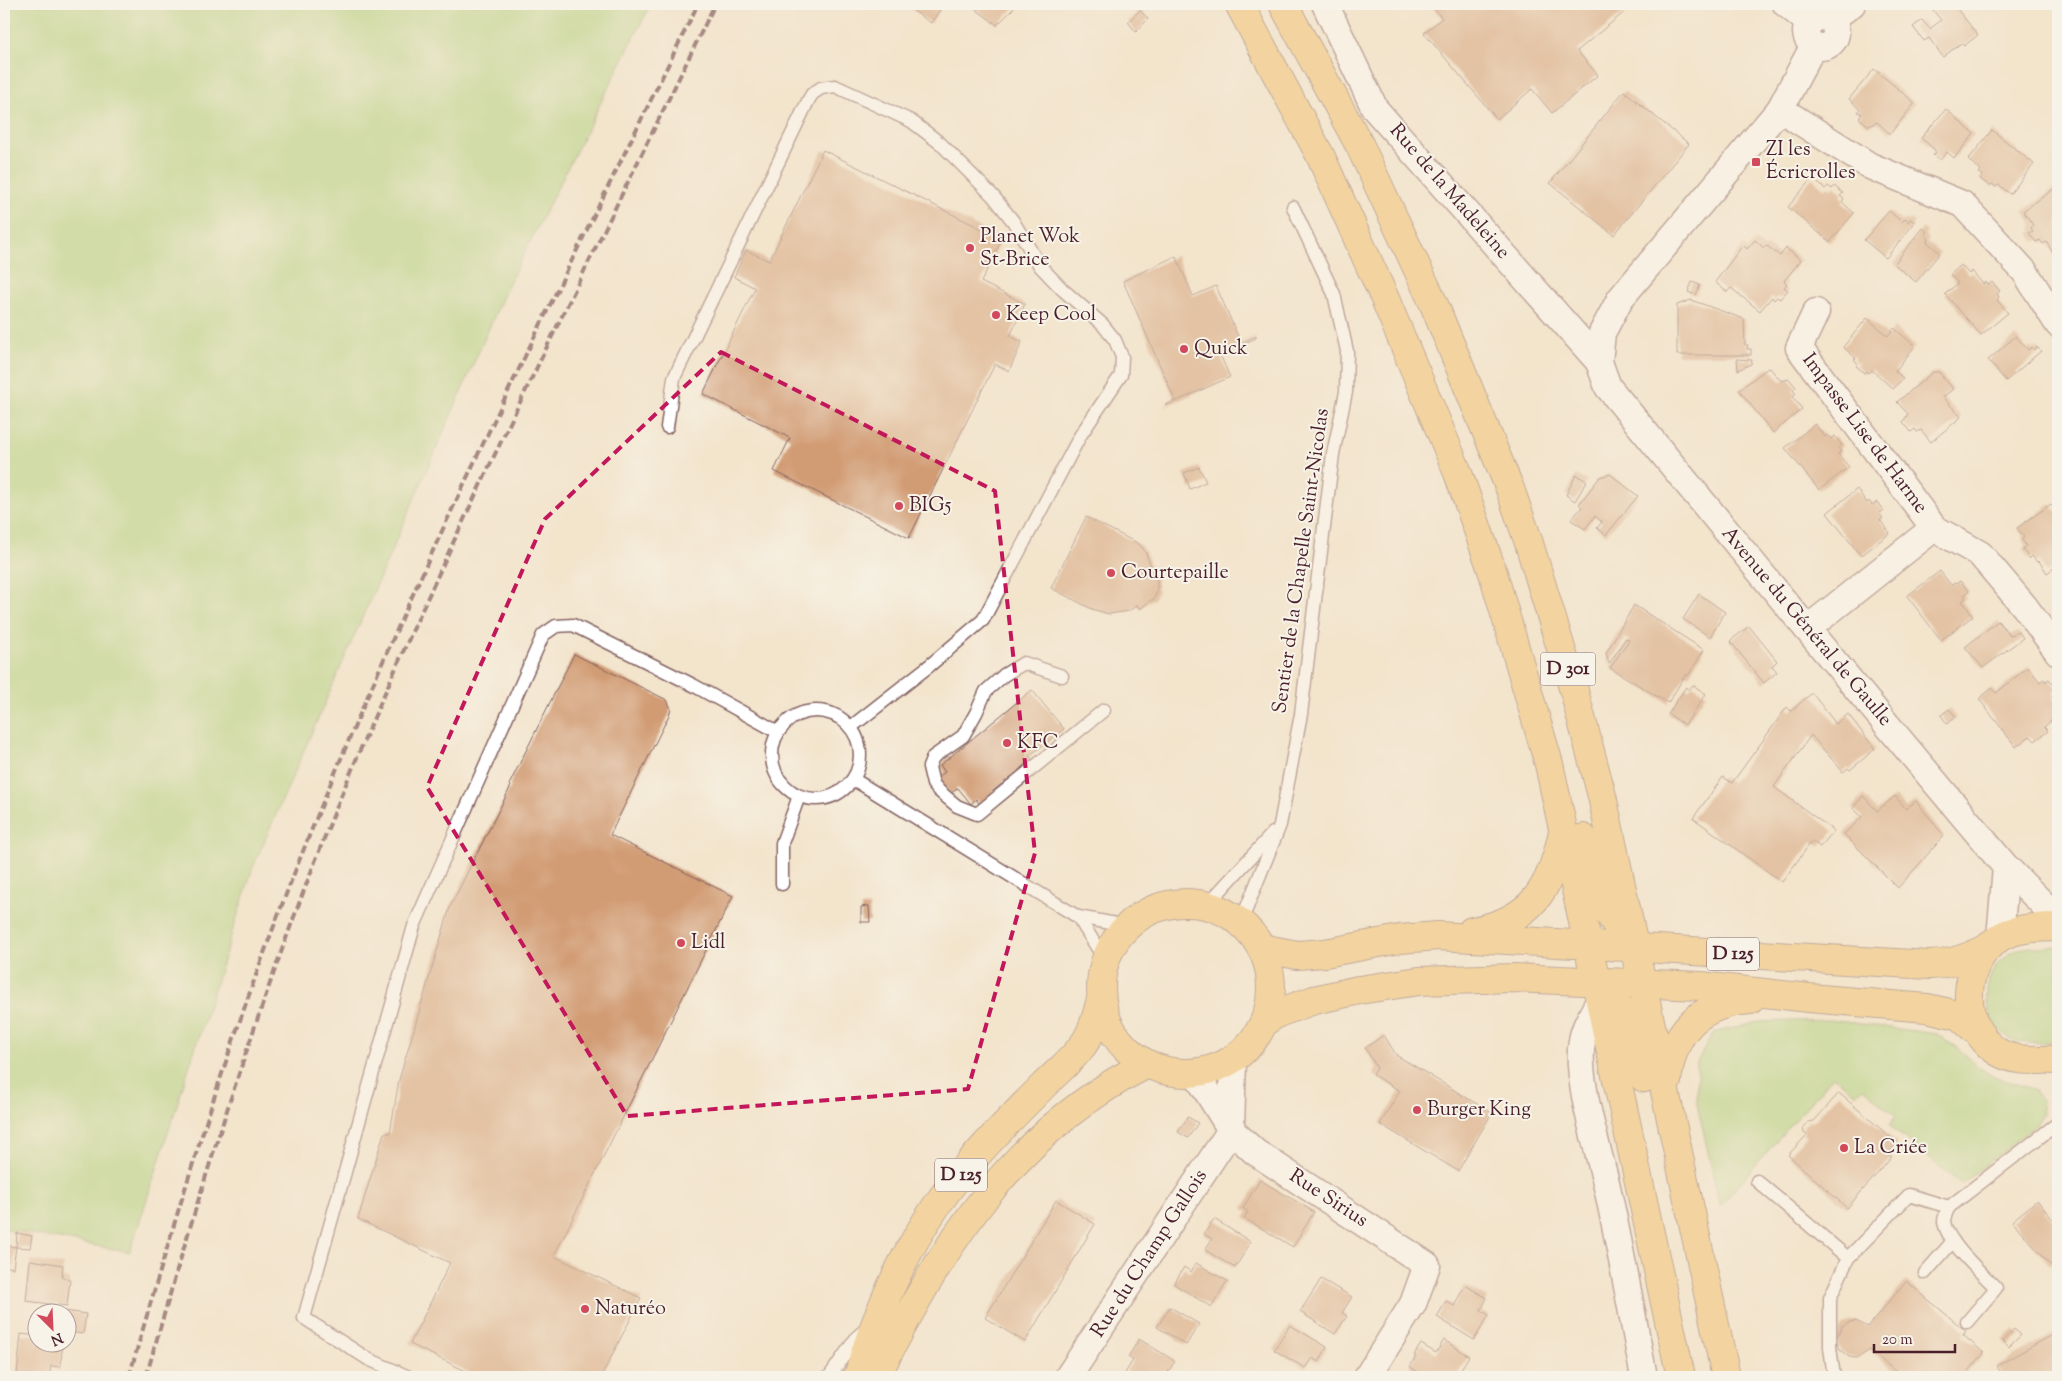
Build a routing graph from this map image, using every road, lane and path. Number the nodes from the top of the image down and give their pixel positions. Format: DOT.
graph roads {
  1 [pos="1239,4"];
  2 [pos="1283,4"];
  3 [pos="1325,4"];
  4 [pos="1786,4"];
  5 [pos="1852,4"];
  6 [pos="1818,29"];
  7 [pos="1780,109"];
  8 [pos="1293,207"];
  9 [pos="1816,312"];
  10 [pos="2058,324"];
  11 [pos="1599,362"];
  12 [pos="667,427"];
  13 [pos="1458,473"];
  14 [pos="1934,528"];
  15 [pos="1807,630"];
  16 [pos="2058,652"];
  17 [pos="1062,676"];
  18 [pos="1104,710"];
  19 [pos="851,727"];
  20 [pos="778,732"];
  21 [pos="853,780"];
  22 [pos="798,796"];
  23 [pos="1280,825"];
  24 [pos="1563,830"];
  25 [pos="2006,867"];
  26 [pos="782,884"];
  27 [pos="1207,905"];
  28 [pos="1078,917"];
  29 [pos="2058,919"];
  30 [pos="1241,922"];
  31 [pos="1127,926"];
  32 [pos="2058,926"];
  33 [pos="1438,936"];
  34 [pos="1993,943"];
  35 [pos="1261,948"];
  36 [pos="1634,951"];
  37 [pos="1105,960"];
  38 [pos="1596,975"];
  39 [pos="1643,983"];
  40 [pos="1677,985"];
  41 [pos="1809,998"];
  42 [pos="1101,999"];
  43 [pos="1264,1022"];
  44 [pos="1981,1035"];
  45 [pos="1233,1058"];
  46 [pos="2058,1060"];
  47 [pos="1147,1064"];
  48 [pos="1195,1072"];
  49 [pos="1666,1090"];
  50 [pos="2058,1123"];
  51 [pos="1231,1130"];
  52 [pos="1756,1182"];
  53 [pos="1949,1206"];
  54 [pos="1953,1241"];
  55 [pos="1848,1258"];
  56 [pos="1925,1273"];
  57 [pos="877,1319"];
  58 [pos="1967,1322"];
  59 [pos="409,1377"];
  60 [pos="829,1377"];
  61 [pos="858,1377"];
  62 [pos="876,1377"];
  63 [pos="1068,1377"];
  64 [pos="1366,1377"];
  65 [pos="1644,1377"];
  66 [pos="1681,1377"];
  67 [pos="1710,1377"];
  68 [pos="1726,1377"];
  69 [pos="1834,1377"];
  1 -- 13 [label="main road, D 301"];
  2 -- 36 [label="main road, D 301"];
  3 -- 11 [label="street, Rue de la Madeleine"];
  4 -- 6 [label="street"];
  5 -- 6 [label="street"];
  6 -- 7 [label="street"];
  7 -- 10 [label="street"];
  7 -- 11 [label="street"];
  8 -- 23 [label="lane, Sentier de la Chapelle Saint-Nicolas"];
  9 -- 14 [label="street, Impasse Lise de Harme"];
  11 -- 15 [label="street, Avenue du Général de Gaulle"];
  12 -- 19 [label="lane"];
  13 -- 24 [label="main road, D 301"];
  13 -- 36 [label="main road"];
  14 -- 15 [label="street"];
  14 -- 16 [label="street"];
  15 -- 25 [label="street, Avenue du Général de Gaulle"];
  17 -- 18 [label="lane"];
  19 -- 20 [label="lane"];
  19 -- 21 [label="lane"];
  20 -- 22 [label="lane"];
  20 -- 59 [label="lane"];
  21 -- 22 [label="lane"];
  21 -- 28 [label="lane"];
  22 -- 26 [label="lane"];
  23 -- 27 [label="lane"];
  23 -- 30 [label="lane, Sentier de la Chapelle Saint-Nicolas"];
  24 -- 33 [label="main road"];
  24 -- 38 [label="main road, D 301"];
  25 -- 29 [label="street, Avenue du Général de Gaulle"];
  25 -- 34 [label="street"];
  27 -- 30 [label="main road"];
  27 -- 31 [label="main road"];
  28 -- 31 [label="lane"];
  28 -- 37 [label="lane"];
  30 -- 35 [label="main road"];
  31 -- 37 [label="main road"];
  32 -- 34 [label="main road, D 125"];
  33 -- 35 [label="main road, D 125"];
  33 -- 38 [label="main road, D 125"];
  34 -- 36 [label="main road, D 125"];
  34 -- 44 [label="main road, D 125"];
  35 -- 43 [label="main road"];
  36 -- 38 [label="main road, D 125"];
  36 -- 39 [label="main road, D 301"];
  36 -- 40 [label="main road"];
  37 -- 42 [label="main road"];
  38 -- 39 [label="main road, D 125"];
  38 -- 43 [label="main road, D 125"];
  38 -- 65 [label="street"];
  38 -- 66 [label="main road, D 301"];
  38 -- 67 [label="main road"];
  39 -- 40 [label="main road, D 125"];
  39 -- 49 [label="main road, D 301"];
  40 -- 41 [label="main road, D 125"];
  41 -- 44 [label="main road, D 125"];
  41 -- 49 [label="main road"];
  42 -- 47 [label="main road"];
  42 -- 57 [label="main road, D 125"];
  43 -- 45 [label="main road"];
  44 -- 46 [label="main road, D 125"];
  45 -- 48 [label="main road"];
  45 -- 51 [label="street"];
  47 -- 48 [label="main road"];
  47 -- 62 [label="main road, D 125"];
  48 -- 51 [label="street"];
  49 -- 68 [label="main road, D 301"];
  50 -- 53 [label="lane"];
  51 -- 63 [label="street, Rue du Champ Gallois"];
  51 -- 64 [label="street, Rue Sirius"];
  52 -- 55 [label="lane"];
  53 -- 54 [label="lane"];
  53 -- 55 [label="lane"];
  54 -- 56 [label="lane"];
  54 -- 58 [label="lane"];
  55 -- 69 [label="lane"];
  57 -- 60 [label="lane"];
  57 -- 61 [label="main road, D 125"];
}
